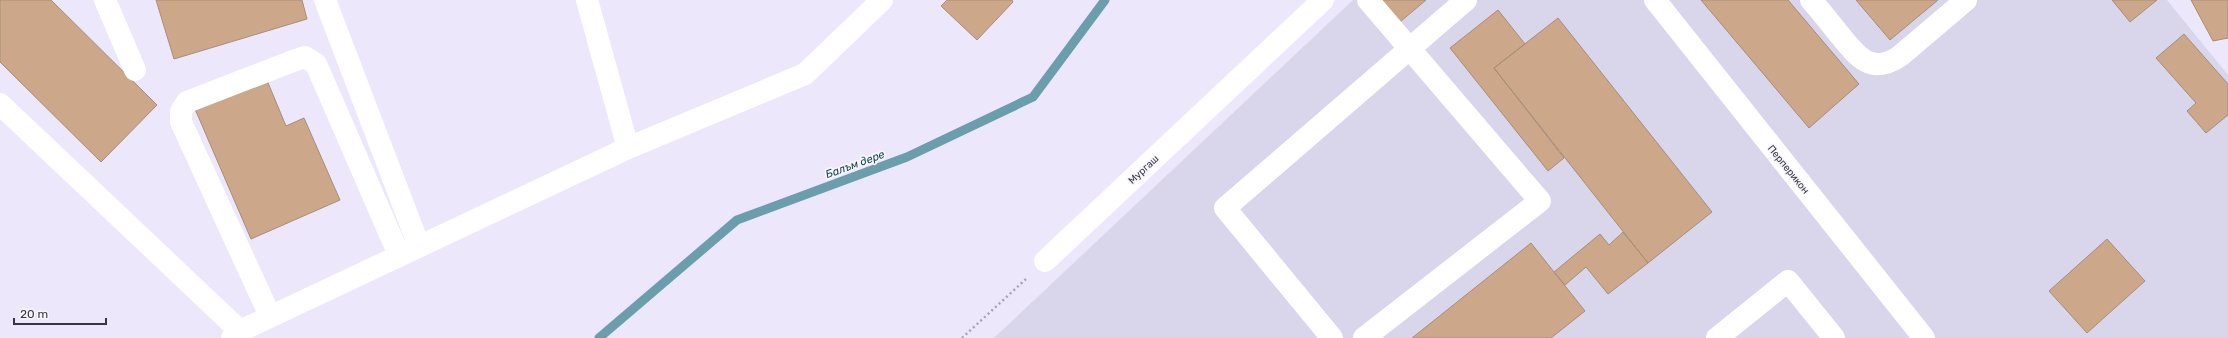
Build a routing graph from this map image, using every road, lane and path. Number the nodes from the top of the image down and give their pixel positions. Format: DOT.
graph roads {
  1 [pos="105,0"];
  2 [pos="325,0"];
  3 [pos="587,0"];
  4 [pos="882,0"];
  5 [pos="1323,0"];
  6 [pos="1368,0"];
  7 [pos="1466,0"];
  8 [pos="1654,0"];
  9 [pos="1811,0"];
  10 [pos="1966,0"];
  11 [pos="1409,48"];
  12 [pos="135,70"];
  13 [pos="0,104"];
  14 [pos="628,148"];
  15 [pos="409,250"];
  16 [pos="1045,261"];
  17 [pos="270,316"];
  18 [pos="236,334"];
  19 [pos="962,338"];
  20 [pos="1332,338"];
  21 [pos="1364,338"];
  22 [pos="1717,338"];
  23 [pos="1834,338"];
  24 [pos="1924,338"];
  1 -- 12 [label="street"];
  2 -- 15 [label="street"];
  3 -- 14 [label="street"];
  4 -- 14 [label="street"];
  5 -- 16 [label="street, Мургаш"];
  6 -- 11 [label="street"];
  7 -- 11 [label="street"];
  8 -- 24 [label="street, Перперикон"];
  9 -- 10 [label="street"];
  11 -- 20 [label="street"];
  11 -- 21 [label="street"];
  13 -- 18 [label="street"];
  14 -- 15 [label="street"];
  15 -- 17 [label="street"];
  15 -- 17 [label="street"];
  16 -- 19 [label="path"];
  17 -- 18 [label="street"];
  22 -- 23 [label="street"];
}
